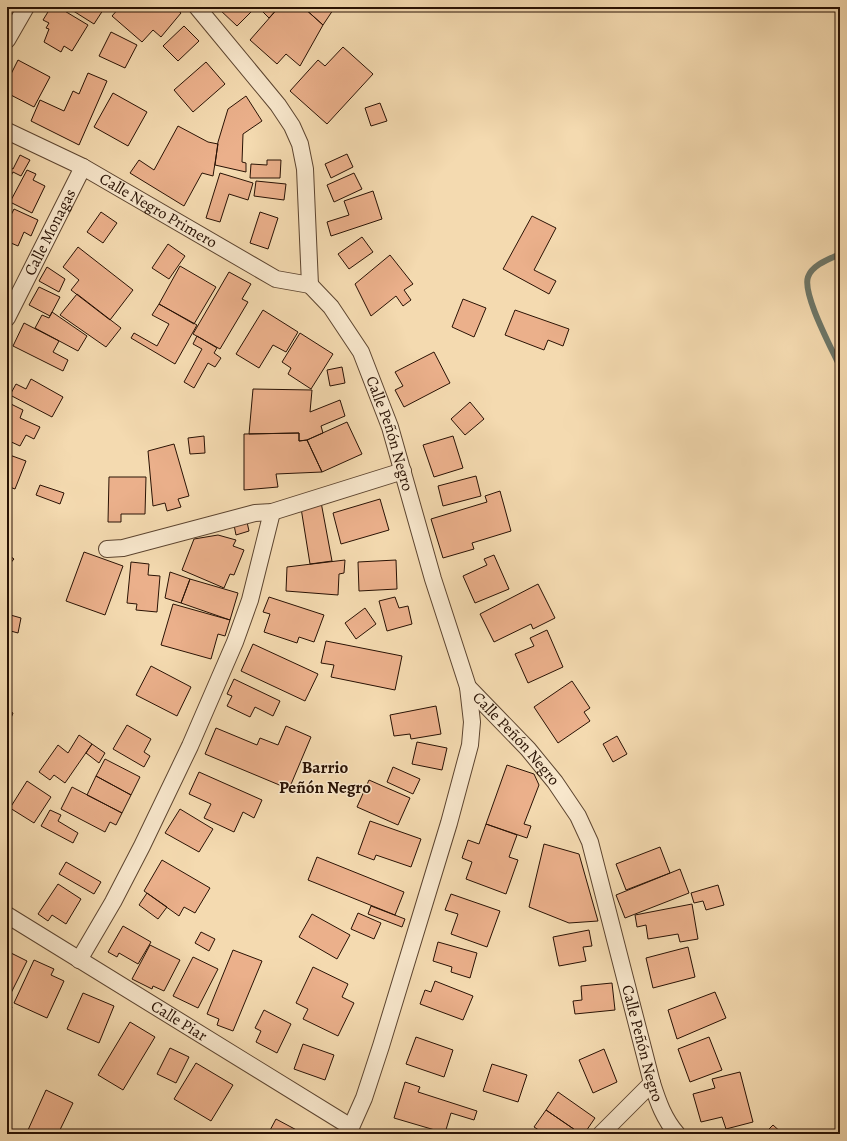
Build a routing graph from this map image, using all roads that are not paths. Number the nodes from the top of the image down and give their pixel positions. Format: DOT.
graph roads {
  1 [pos="26,7"];
  2 [pos="197,7"];
  3 [pos="7,40"];
  4 [pos="7,131"];
  5 [pos="83,167"];
  6 [pos="310,285"];
  7 [pos="7,318"];
  8 [pos="403,470"];
  9 [pos="272,512"];
  10 [pos="107,549"];
  11 [pos="468,687"];
  12 [pos="7,915"];
  13 [pos="79,960"];
  14 [pos="652,1084"];
  15 [pos="350,1130"];
  16 [pos="601,1134"];
  17 [pos="677,1134"];
  1 -- 3 [label="street"];
  2 -- 6 [label="street"];
  4 -- 5 [label="street, Calle Negro Primero"];
  5 -- 6 [label="street, Calle Negro Primero"];
  5 -- 7 [label="street, Calle Monagas"];
  6 -- 8 [label="street, Calle Peñón Negro"];
  8 -- 9 [label="street"];
  8 -- 11 [label="street, Calle Peñón Negro"];
  9 -- 10 [label="street"];
  9 -- 13 [label="street"];
  11 -- 14 [label="street, Calle Peñón Negro"];
  11 -- 15 [label="street"];
  12 -- 13 [label="street, Calle Piar"];
  13 -- 15 [label="street, Calle Piar"];
  14 -- 16 [label="street"];
  14 -- 17 [label="street, Calle Peñón Negro"];
}
